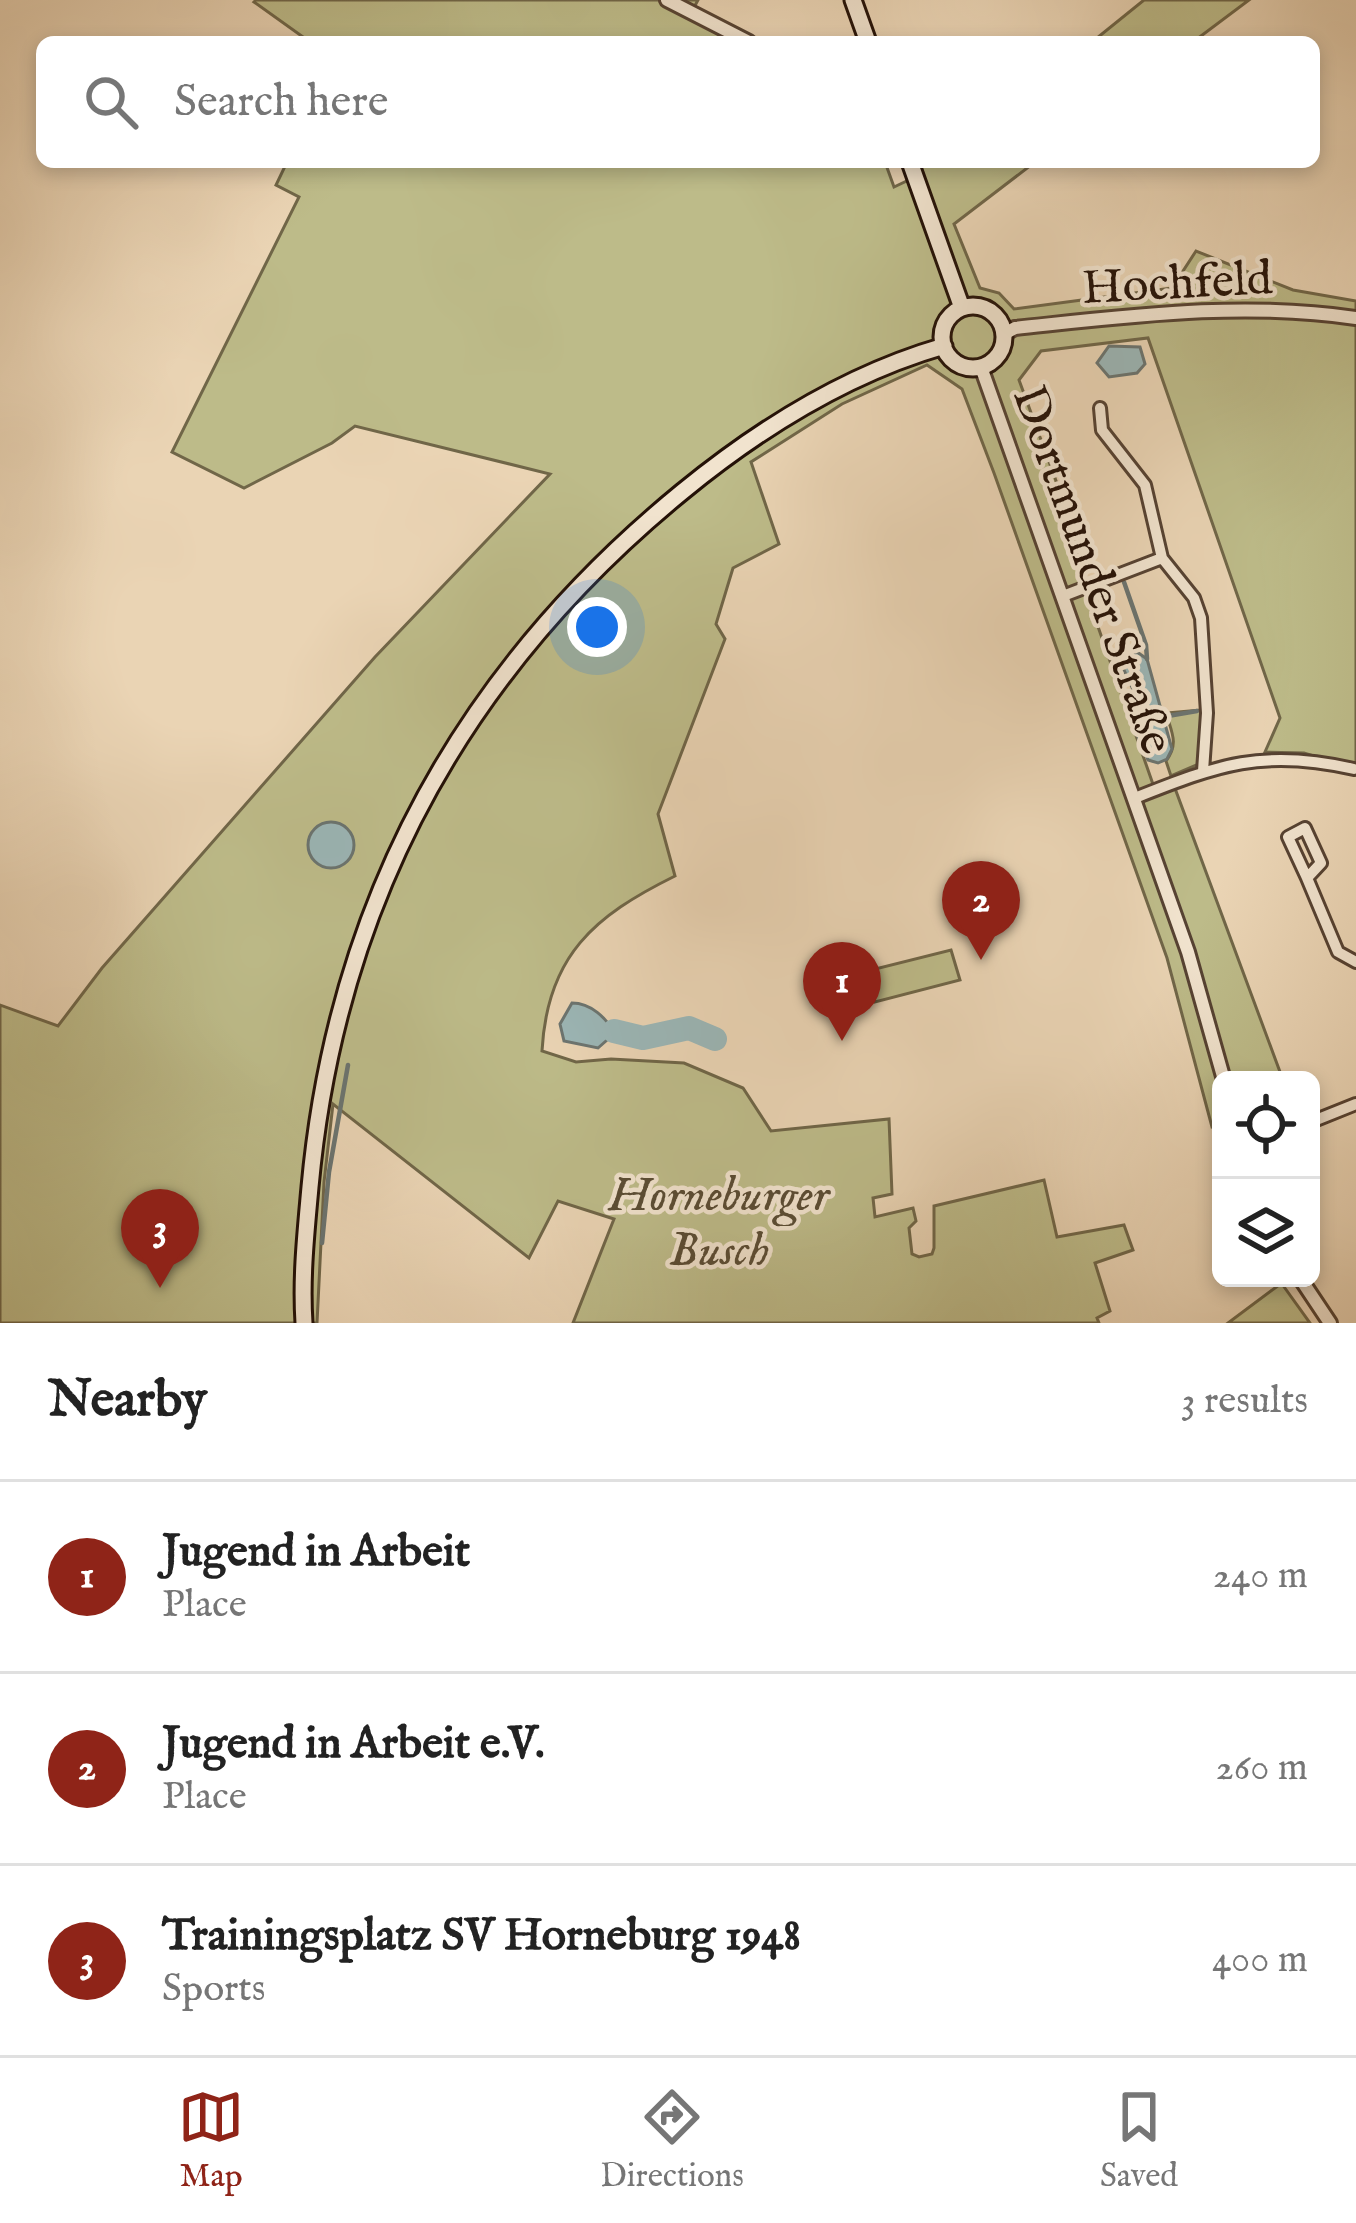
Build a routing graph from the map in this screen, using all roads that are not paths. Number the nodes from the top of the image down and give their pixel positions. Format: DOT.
graph roads {
  1 [pos="667,0"];
  2 [pos="853,0"];
  3 [pos="737,36"];
  4 [pos="866,36"];
  5 [pos="912,168"];
  6 [pos="962,308"];
  7 [pos="1356,318"];
  8 [pos="1004,334"];
  9 [pos="944,346"];
  10 [pos="981,367"];
  11 [pos="1100,408"];
  12 [pos="1162,559"];
  13 [pos="1063,596"];
  14 [pos="1354,769"];
  15 [pos="1203,771"];
  16 [pos="1135,798"];
  17 [pos="1307,878"];
  18 [pos="1356,962"];
  19 [pos="1222,1071"];
  20 [pos="1356,1104"];
  21 [pos="1320,1118"];
  22 [pos="1306,1287"];
  23 [pos="304,1323"];
  24 [pos="1330,1323"];
  1 -- 3 [label="street"];
  2 -- 4 [label="main road"];
  5 -- 6 [label="main road"];
  6 -- 8 [label="main road"];
  6 -- 9 [label="main road"];
  7 -- 8 [label="street, Hochfeld"];
  8 -- 10 [label="main road"];
  9 -- 10 [label="main road"];
  9 -- 23 [label="main road"];
  10 -- 13 [label="street, Dortmunder Straße"];
  11 -- 12 [label="street"];
  12 -- 13 [label="street"];
  12 -- 15 [label="street"];
  13 -- 16 [label="street, Dortmunder Straße"];
  14 -- 15 [label="street"];
  15 -- 16 [label="street"];
  16 -- 19 [label="street, Dortmunder Straße"];
  17 -- 18 [label="street"];
  20 -- 21 [label="street"];
  22 -- 24 [label="street"];
}
